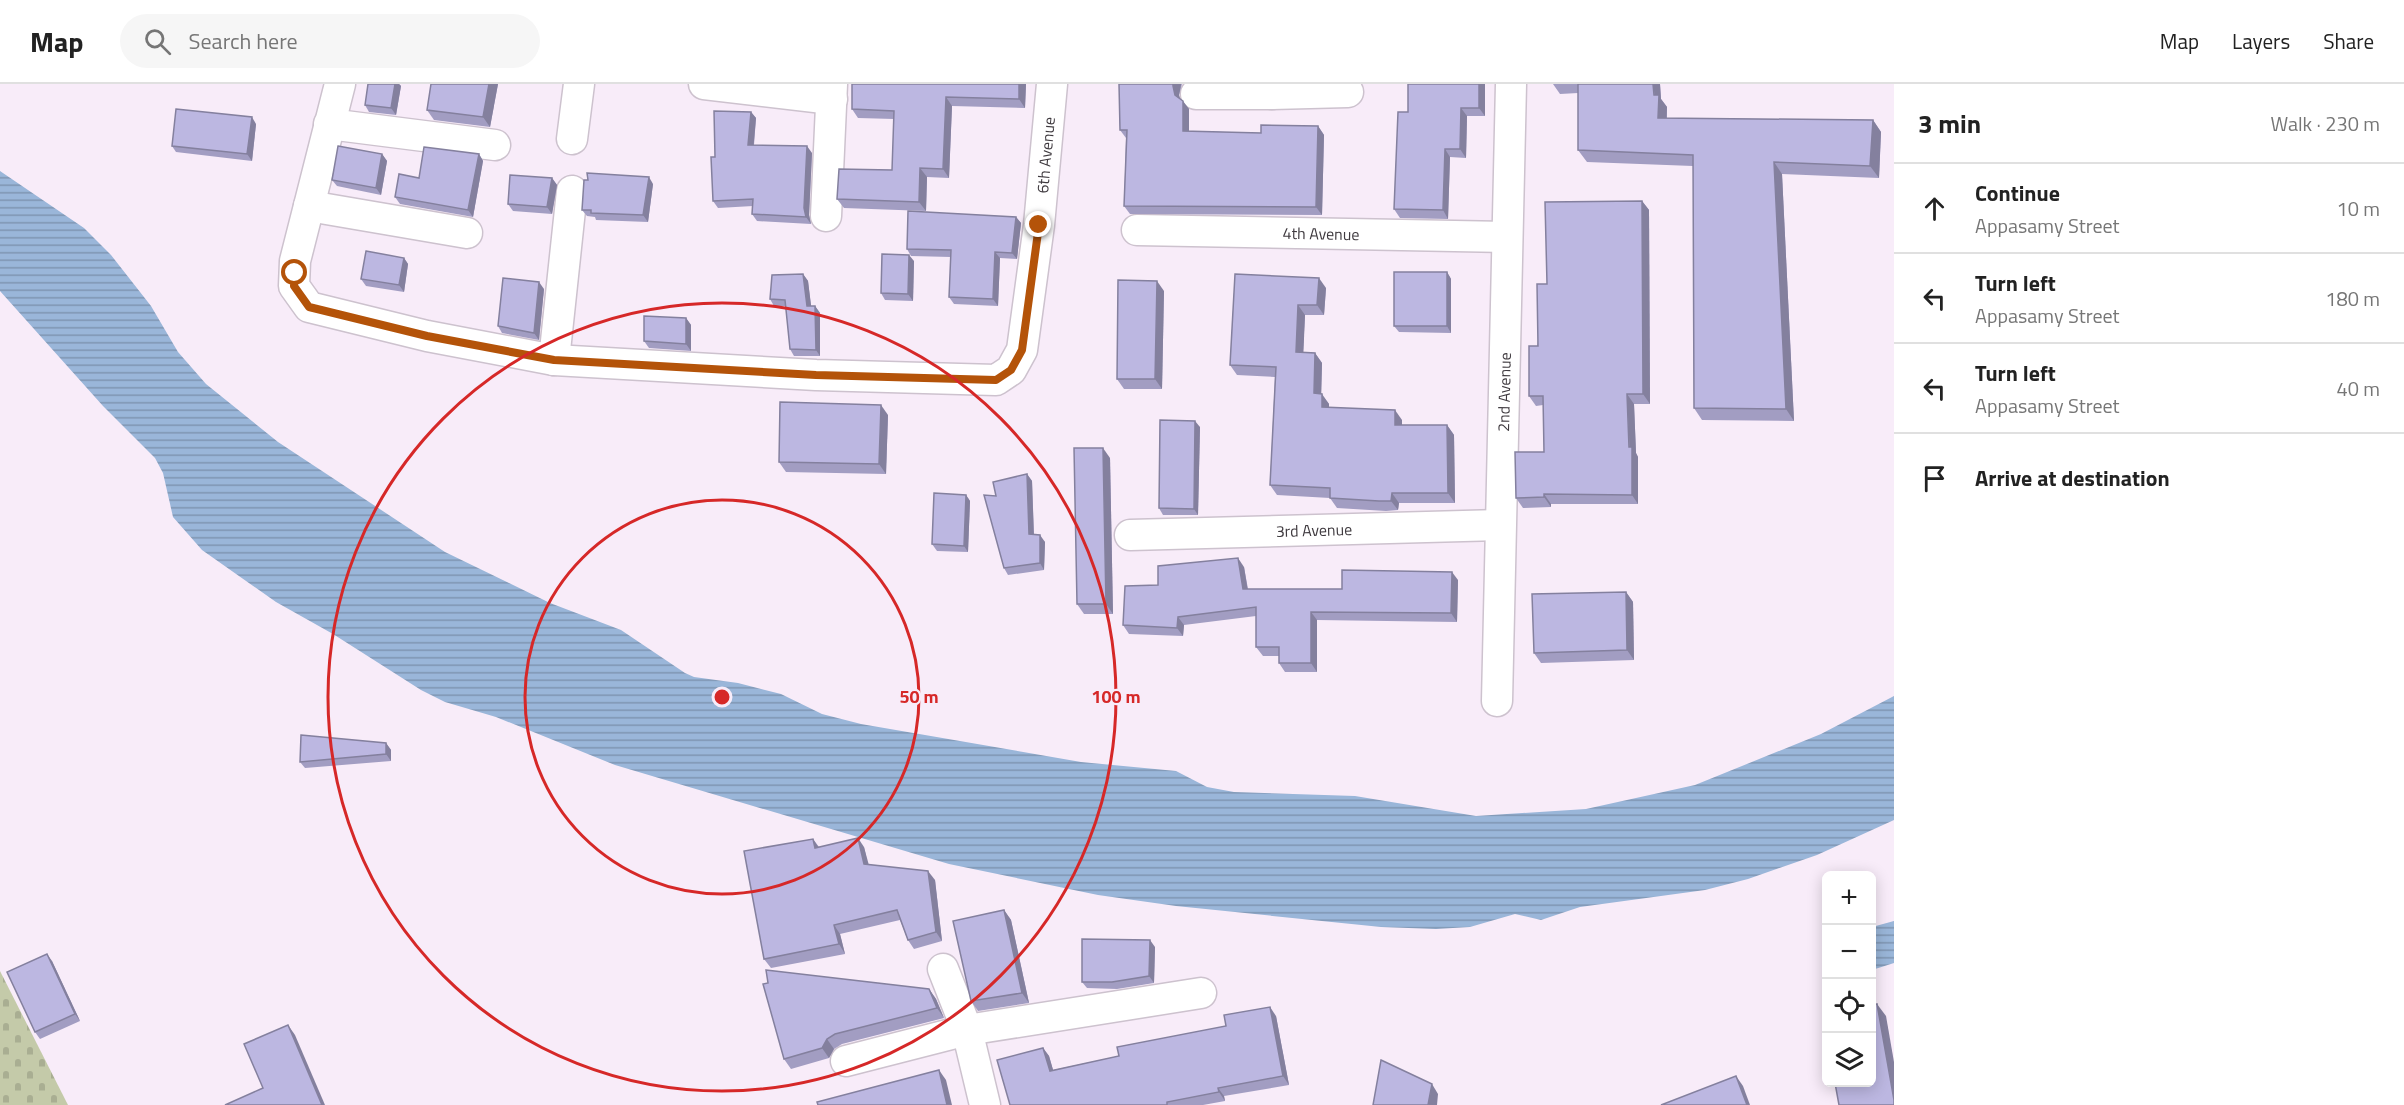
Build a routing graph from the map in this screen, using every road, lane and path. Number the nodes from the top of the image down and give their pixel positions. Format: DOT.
graph roads {
  1 [pos="340,84"];
  2 [pos="579,84"];
  3 [pos="704,84"];
  4 [pos="1052,84"];
  5 [pos="1511,84"];
  6 [pos="1272,89"];
  7 [pos="832,91"];
  8 [pos="1348,92"];
  9 [pos="1196,94"];
  10 [pos="329,124"];
  11 [pos="572,139"];
  12 [pos="495,145"];
  13 [pos="572,191"];
  14 [pos="309,206"];
  15 [pos="826,216"];
  16 [pos="1137,230"];
  17 [pos="467,233"];
  18 [pos="1507,237"];
  19 [pos="554,360"];
  20 [pos="1500,525"];
  21 [pos="1130,535"];
  22 [pos="1497,701"];
  23 [pos="944,969"];
  24 [pos="1201,993"];
  25 [pos="967,1030"];
  26 [pos="846,1061"];
  27 [pos="985,1105"];
  1 -- 10 [label="street"];
  2 -- 11 [label="street"];
  3 -- 7 [label="street"];
  4 -- 19 [label="street, 6th Avenue"];
  5 -- 18 [label="street, 2nd Avenue"];
  6 -- 8 [label="street"];
  6 -- 9 [label="street"];
  7 -- 15 [label="street"];
  10 -- 12 [label="street"];
  10 -- 14 [label="street"];
  13 -- 19 [label="street"];
  14 -- 17 [label="street"];
  14 -- 19 [label="street, 6th Avenue"];
  16 -- 18 [label="street, 4th Avenue"];
  18 -- 20 [label="street, 2nd Avenue"];
  20 -- 21 [label="street, 3rd Avenue"];
  20 -- 22 [label="street, 2nd Avenue"];
  23 -- 25 [label="street"];
  24 -- 25 [label="street"];
  25 -- 26 [label="street"];
  25 -- 27 [label="street"];
}
